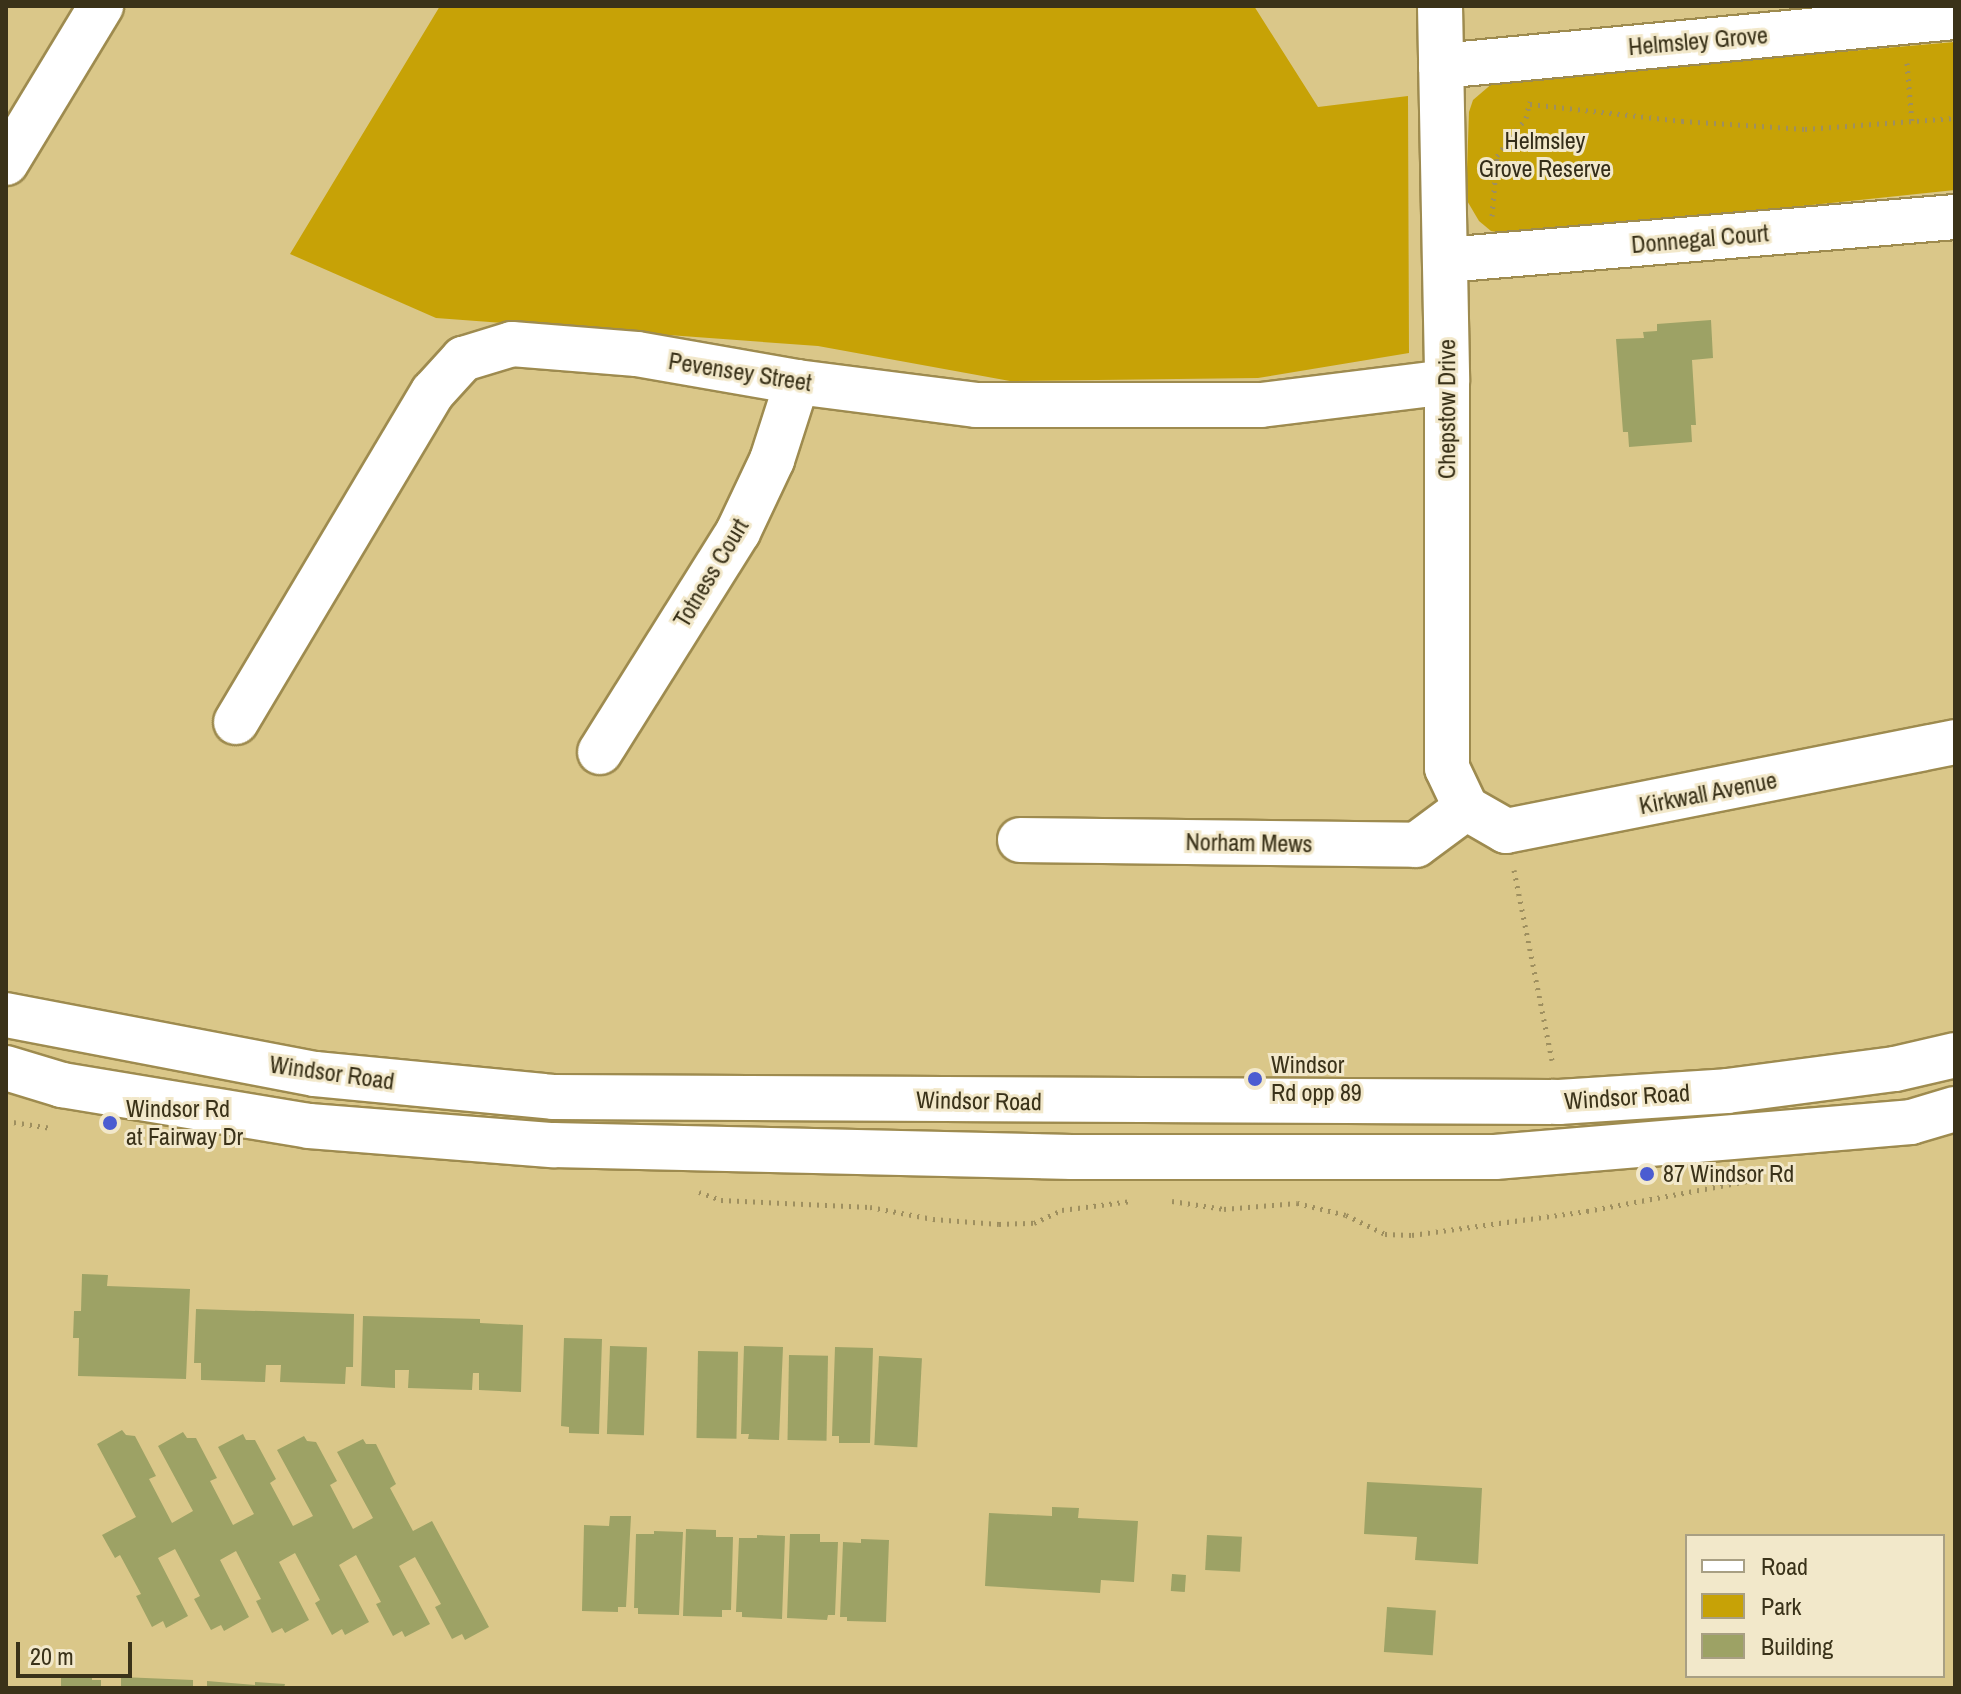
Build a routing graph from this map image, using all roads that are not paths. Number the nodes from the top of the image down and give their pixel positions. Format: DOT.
graph roads {
  1 [pos="101,6"];
  2 [pos="1440,6"];
  3 [pos="1928,16"];
  4 [pos="1441,66"];
  5 [pos="6,163"];
  6 [pos="1955,217"];
  7 [pos="1466,258"];
  8 [pos="797,382"];
  9 [pos="1447,382"];
  10 [pos="236,722"];
  11 [pos="1955,742"];
  12 [pos="600,752"];
  13 [pos="1466,808"];
  14 [pos="1020,840"];
  15 [pos="6,1015"];
  16 [pos="1955,1055"];
  17 [pos="6,1068"];
  18 [pos="1955,1109"];
  1 -- 5 [label="street"];
  2 -- 4 [label="street, Chepstow Drive"];
  3 -- 4 [label="street, Helmsley Grove"];
  4 -- 7 [label="street, Chepstow Drive"];
  6 -- 7 [label="street, Donnegal Court"];
  7 -- 9 [label="street, Chepstow Drive"];
  8 -- 9 [label="street, Pevensey Street"];
  8 -- 10 [label="street, Pevensey Street"];
  8 -- 12 [label="street, Totness Court"];
  9 -- 13 [label="street, Chepstow Drive"];
  11 -- 13 [label="street, Kirkwall Avenue"];
  13 -- 14 [label="street, Norham Mews"];
  15 -- 16 [label="street, Windsor Road"];
  17 -- 18 [label="street, Windsor Road"];
}
